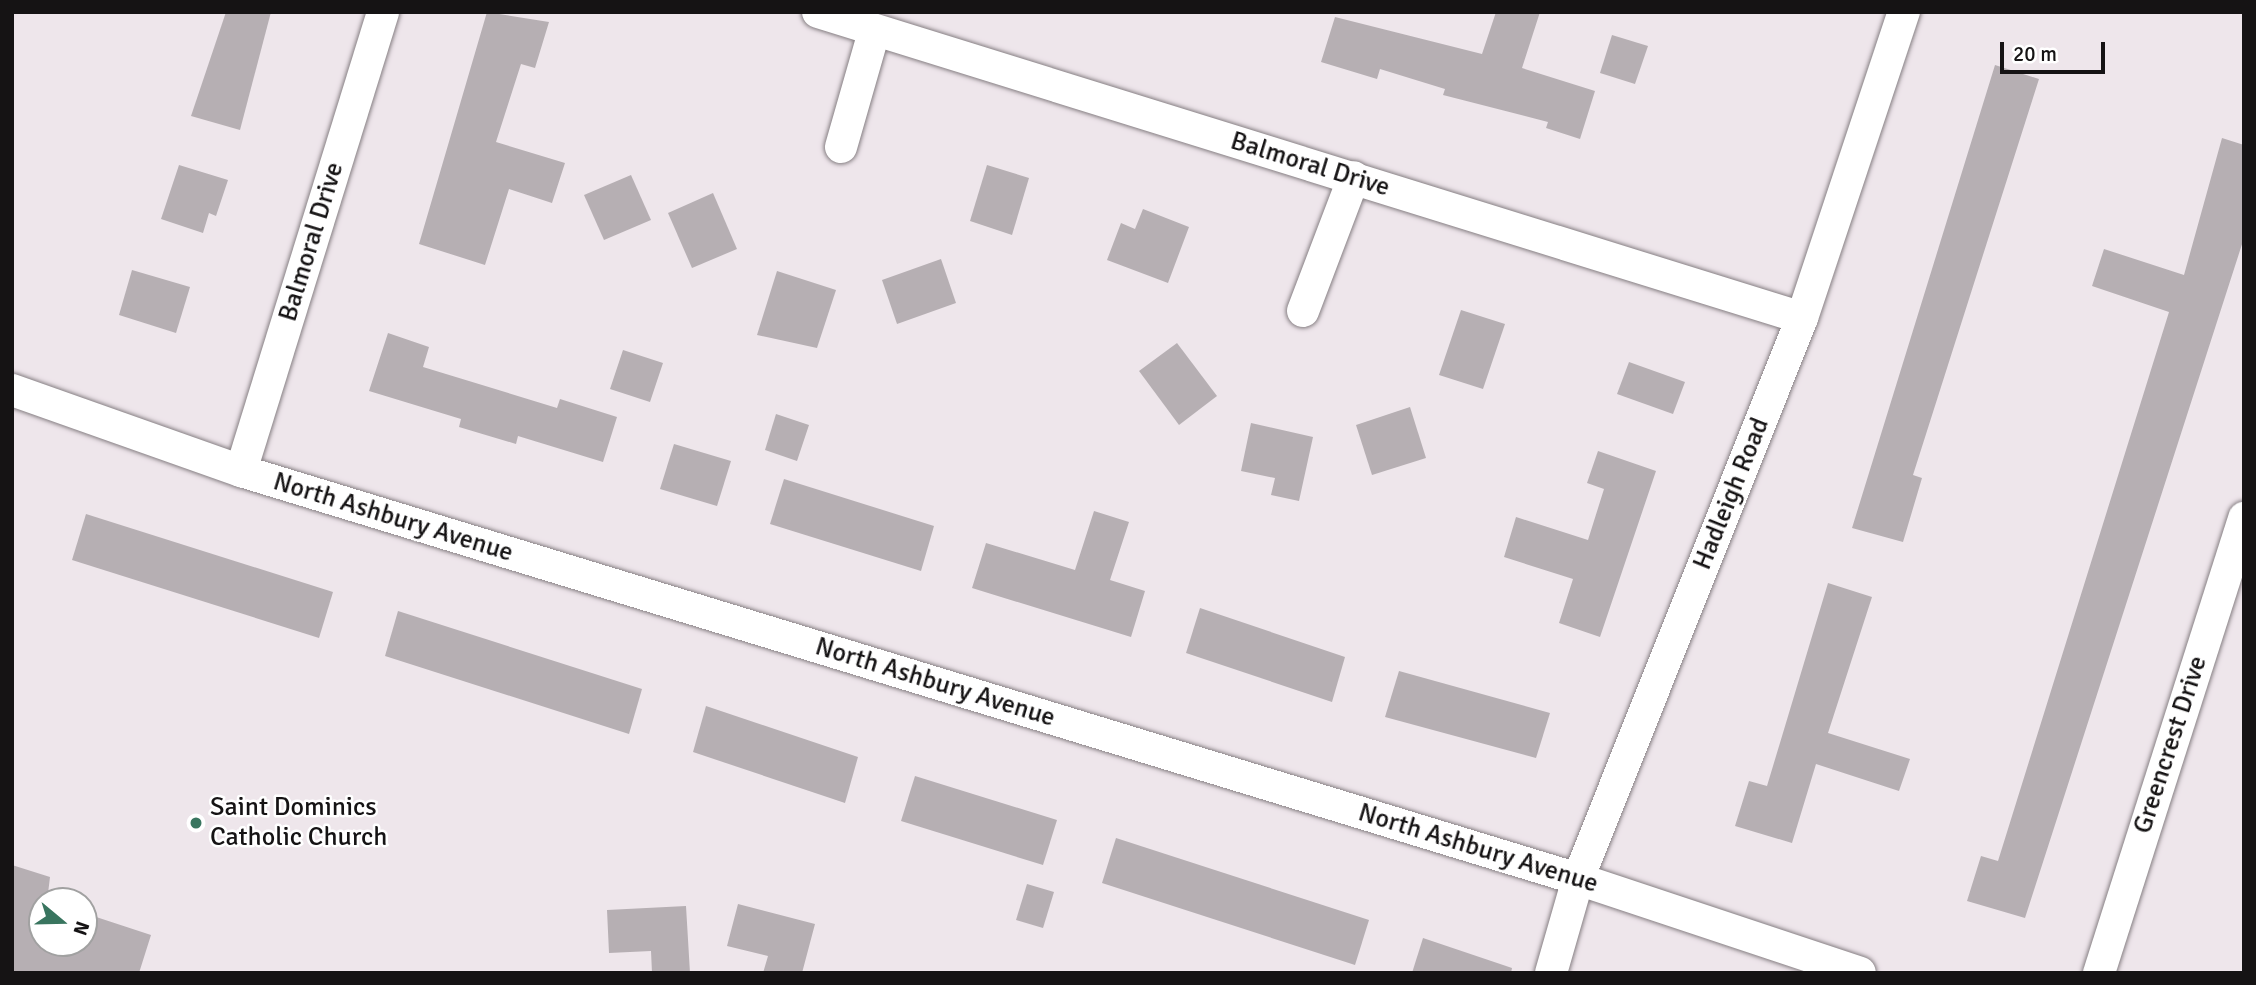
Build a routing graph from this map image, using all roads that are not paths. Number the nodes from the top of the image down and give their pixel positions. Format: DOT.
graph roads {
  1 [pos="383,12"];
  2 [pos="818,12"];
  3 [pos="1904,12"];
  4 [pos="874,32"];
  5 [pos="841,146"];
  6 [pos="1354,177"];
  7 [pos="1303,311"];
  8 [pos="1802,318"];
  9 [pos="12,390"];
  10 [pos="241,471"];
  11 [pos="2244,518"];
  12 [pos="1578,879"];
  13 [pos="1551,973"];
  14 [pos="1860,973"];
  15 [pos="2099,973"];
  1 -- 10 [label="street, Balmoral Drive"];
  2 -- 4 [label="street, Balmoral Drive"];
  3 -- 8 [label="street, Hadleigh Road"];
  4 -- 5 [label="street"];
  4 -- 6 [label="street, Balmoral Drive"];
  6 -- 7 [label="street"];
  6 -- 8 [label="street, Balmoral Drive"];
  8 -- 12 [label="street, Hadleigh Road"];
  9 -- 10 [label="street, North Ashbury Avenue"];
  10 -- 12 [label="street, North Ashbury Avenue"];
  11 -- 15 [label="street, Greencrest Drive"];
  12 -- 13 [label="street, Hadleigh Road"];
  12 -- 14 [label="street, North Ashbury Avenue"];
}
